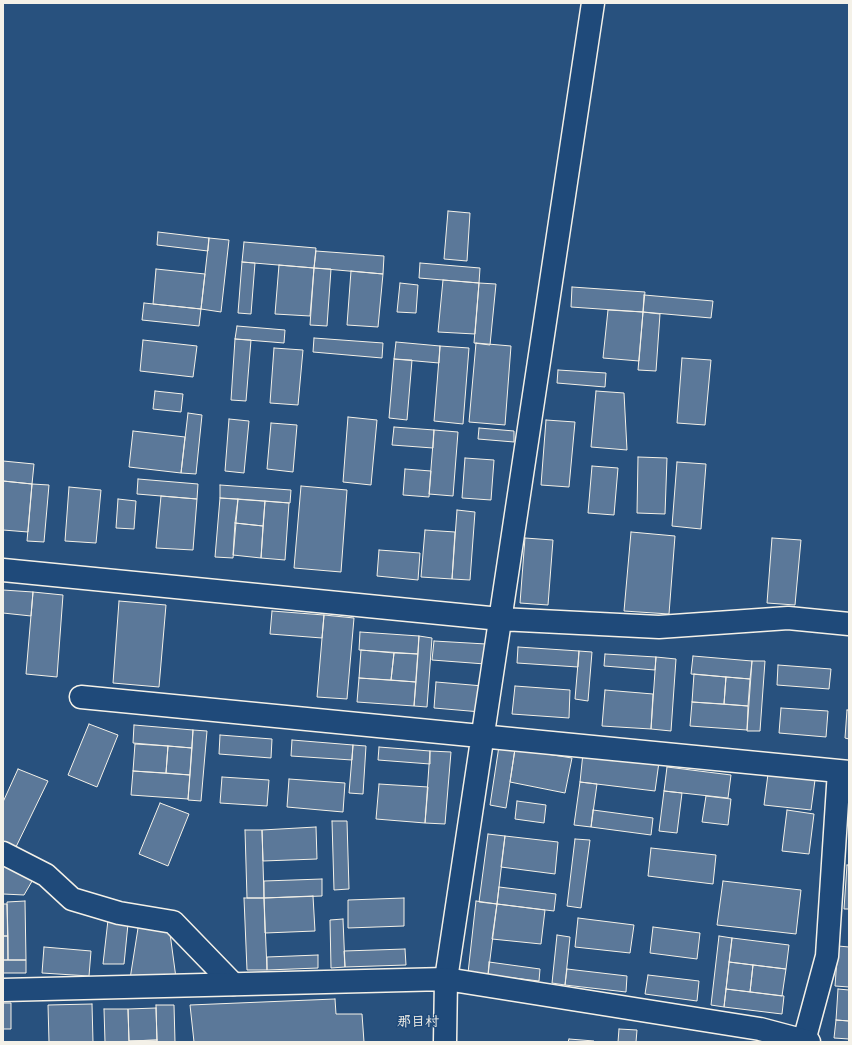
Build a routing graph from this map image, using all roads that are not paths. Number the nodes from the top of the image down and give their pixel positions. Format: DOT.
graph roads {
  1 [pos="592,3"];
  2 [pos="3,570"];
  3 [pos="500,619"];
  4 [pos="849,624"];
  5 [pos="81,697"];
  6 [pos="482,737"];
  7 [pos="844,772"];
  8 [pos="3,853"];
  9 [pos="446,979"];
  10 [pos="233,984"];
  11 [pos="3,990"];
  12 [pos="806,1041"];
  13 [pos="445,1042"];
  1 -- 3 [label="street"];
  2 -- 3 [label="street"];
  3 -- 4 [label="street"];
  3 -- 6 [label="street"];
  5 -- 6 [label="street"];
  6 -- 7 [label="street"];
  6 -- 9 [label="street"];
  7 -- 12 [label="street"];
  8 -- 10 [label="street"];
  9 -- 10 [label="street"];
  9 -- 12 [label="street"];
  9 -- 13 [label="street"];
  10 -- 11 [label="street"];
}
